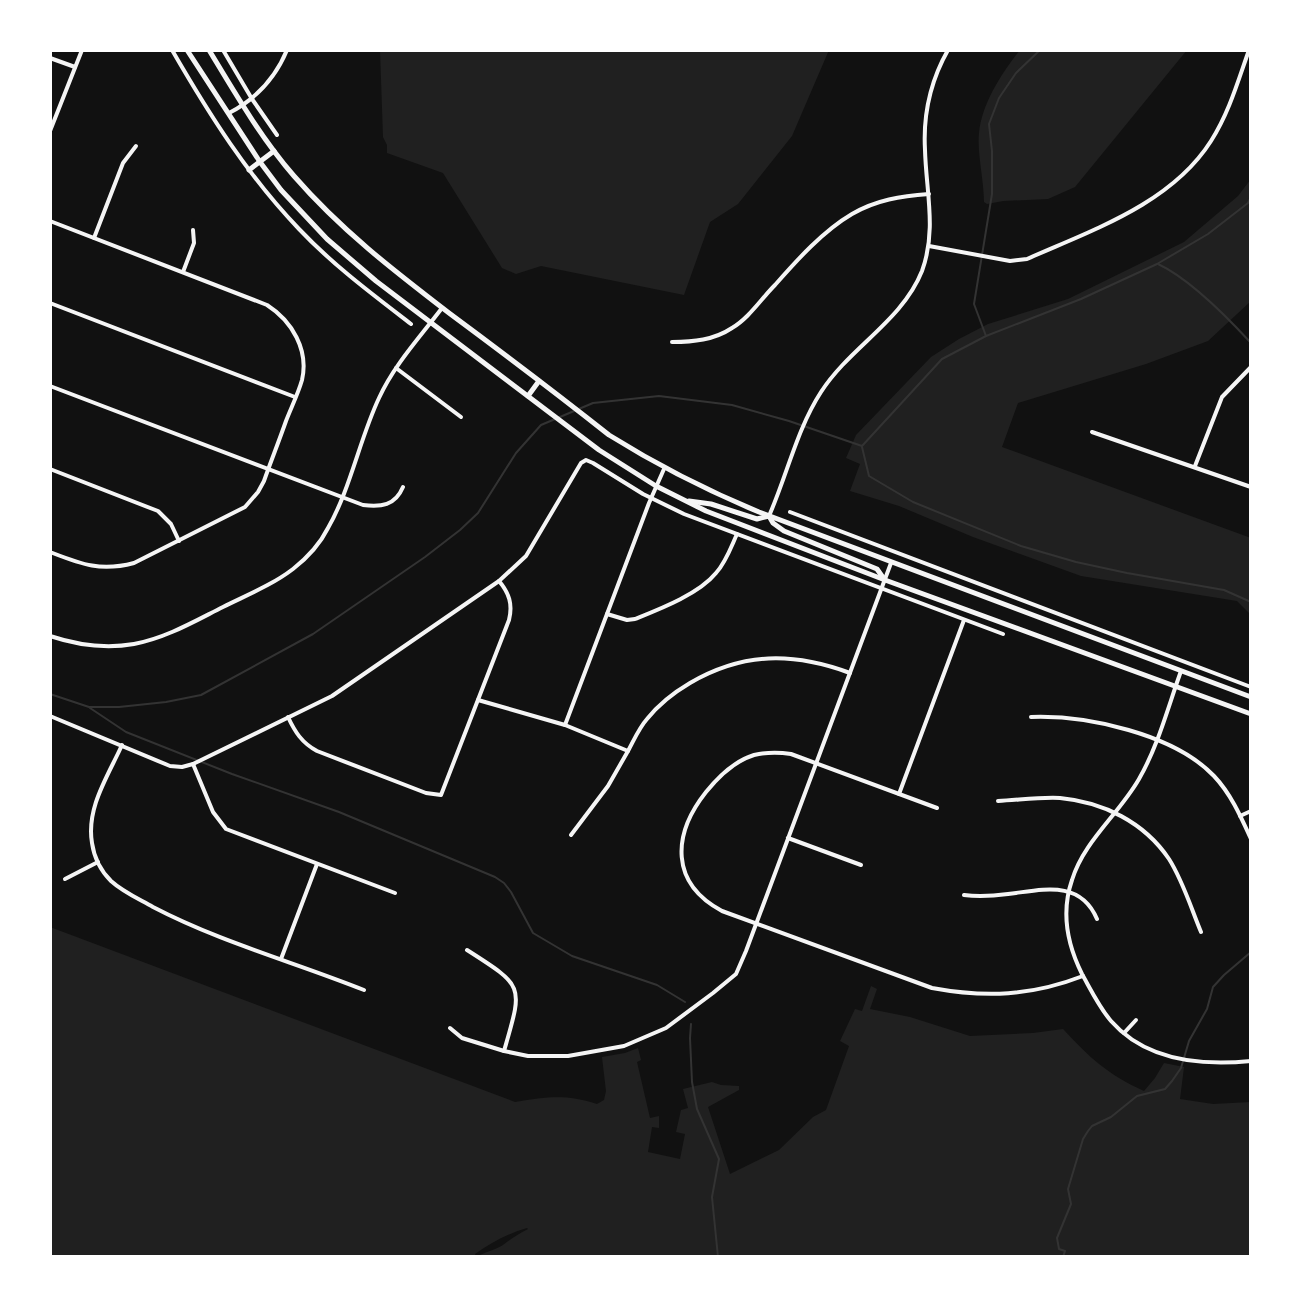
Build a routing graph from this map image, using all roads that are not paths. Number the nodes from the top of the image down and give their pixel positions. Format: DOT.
graph roads {
  1 [pos="82,50"];
  2 [pos="172,50"];
  3 [pos="187,50"];
  4 [pos="209,50"];
  5 [pos="223,50"];
  6 [pos="287,50"];
  7 [pos="948,50"];
  8 [pos="1249,50"];
  9 [pos="50,58"];
  10 [pos="75,67"];
  11 [pos="252,99"];
  12 [pos="243,106"];
  13 [pos="227,114"];
  14 [pos="50,131"];
  15 [pos="277,135"];
  16 [pos="136,146"];
  17 [pos="274,151"];
  18 [pos="260,162"];
  19 [pos="249,170"];
  20 [pos="929,194"];
  21 [pos="50,221"];
  22 [pos="193,230"];
  23 [pos="94,238"];
  24 [pos="929,246"];
  25 [pos="183,272"];
  26 [pos="401,300"];
  27 [pos="50,303"];
  28 [pos="442,307"];
  29 [pos="393,310"];
  30 [pos="431,323"];
  31 [pos="411,324"];
  32 [pos="672,342"];
  33 [pos="1251,367"];
  34 [pos="396,368"];
  35 [pos="539,381"];
  36 [pos="50,386"];
  37 [pos="528,396"];
  38 [pos="295,397"];
  39 [pos="461,417"];
  40 [pos="1092,432"];
  41 [pos="1195,466"];
  42 [pos="50,469"];
  43 [pos="268,469"];
  44 [pos="664,469"];
  45 [pos="656,486"];
  46 [pos="403,487"];
  47 [pos="1251,487"];
  48 [pos="341,498"];
  49 [pos="651,498"];
  50 [pos="684,500"];
  51 [pos="790,512"];
  52 [pos="769,516"];
  53 [pos="825,525"];
  54 [pos="737,534"];
  55 [pos="821,535"];
  56 [pos="179,541"];
  57 [pos="50,552"];
  58 [pos="891,563"];
  59 [pos="885,580"];
  60 [pos="499,581"];
  61 [pos="882,588"];
  62 [pos="607,614"];
  63 [pos="965,619"];
  64 [pos="1003,634"];
  65 [pos="50,636"];
  66 [pos="1150,648"];
  67 [pos="1147,658"];
  68 [pos="1181,671"];
  69 [pos="850,673"];
  70 [pos="1175,686"];
  71 [pos="1251,687"];
  72 [pos="1251,697"];
  73 [pos="478,700"];
  74 [pos="1251,714"];
  75 [pos="50,716"];
  76 [pos="288,717"];
  77 [pos="1031,717"];
  78 [pos="565,725"];
  79 [pos="1156,740"];
  80 [pos="122,745"];
  81 [pos="628,751"];
  82 [pos="194,763"];
  83 [pos="817,763"];
  84 [pos="899,794"];
  85 [pos="998,801"];
  86 [pos="937,808"];
  87 [pos="1251,811"];
  88 [pos="1114,813"];
  89 [pos="1240,816"];
  90 [pos="571,835"];
  91 [pos="788,838"];
  92 [pos="1251,839"];
  93 [pos="98,862"];
  94 [pos="317,863"];
  95 [pos="861,865"];
  96 [pos="65,879"];
  97 [pos="1068,892"];
  98 [pos="395,893"];
  99 [pos="964,895"];
  100 [pos="1097,919"];
  101 [pos="756,925"];
  102 [pos="1201,932"];
  103 [pos="467,950"];
  104 [pos="281,959"];
  105 [pos="1083,976"];
  106 [pos="364,990"];
  107 [pos="1136,1020"];
  108 [pos="450,1028"];
  109 [pos="1124,1033"];
  110 [pos="504,1051"];
  111 [pos="1251,1061"];
  1 -- 10 [label="street"];
  2 -- 19 [label="street"];
  3 -- 13 [label="main road"];
  4 -- 12 [label="main road"];
  5 -- 11 [label="street"];
  6 -- 11 [label="street"];
  7 -- 20 [label="street"];
  8 -- 24 [label="street"];
  9 -- 10 [label="street"];
  10 -- 14 [label="street"];
  11 -- 12 [label="street"];
  11 -- 15 [label="street"];
  12 -- 13 [label="street"];
  12 -- 17 [label="main road"];
  13 -- 18 [label="main road"];
  16 -- 23 [label="street"];
  17 -- 18 [label="main road"];
  17 -- 28 [label="main road"];
  18 -- 19 [label="main road"];
  18 -- 26 [label="main road"];
  19 -- 29 [label="street"];
  20 -- 24 [label="street"];
  20 -- 32 [label="street"];
  21 -- 23 [label="street"];
  22 -- 25 [label="street"];
  23 -- 25 [label="street"];
  24 -- 52 [label="street"];
  25 -- 38 [label="street"];
  26 -- 29 [label="street"];
  26 -- 30 [label="main road"];
  27 -- 38 [label="street"];
  28 -- 30 [label="street"];
  28 -- 35 [label="main road"];
  29 -- 31 [label="street"];
  30 -- 34 [label="street"];
  30 -- 37 [label="main road"];
  33 -- 41 [label="street"];
  34 -- 39 [label="street"];
  34 -- 48 [label="street"];
  35 -- 37 [label="main road"];
  35 -- 44 [label="main road"];
  36 -- 43 [label="street"];
  37 -- 45 [label="main road"];
  38 -- 43 [label="street"];
  40 -- 41 [label="street"];
  41 -- 47 [label="street"];
  42 -- 56 [label="street"];
  43 -- 48 [label="street"];
  43 -- 56 [label="street"];
  44 -- 45 [label="street"];
  44 -- 52 [label="main road"];
  45 -- 49 [label="street"];
  45 -- 50 [label="main road"];
  46 -- 48 [label="street"];
  48 -- 65 [label="street"];
  49 -- 54 [label="street"];
  49 -- 60 [label="street"];
  49 -- 62 [label="street"];
  50 -- 52 [label="main road"];
  50 -- 59 [label="main road"];
  51 -- 53 [label="street"];
  52 -- 55 [label="main road"];
  52 -- 59 [label="main road"];
  53 -- 55 [label="street"];
  53 -- 66 [label="street"];
  54 -- 61 [label="street"];
  54 -- 62 [label="street"];
  55 -- 58 [label="main road"];
  56 -- 57 [label="street"];
  58 -- 59 [label="street"];
  58 -- 67 [label="main road"];
  59 -- 61 [label="street"];
  59 -- 70 [label="main road"];
  60 -- 73 [label="street"];
  60 -- 76 [label="street"];
  61 -- 63 [label="street"];
  61 -- 69 [label="street"];
  62 -- 78 [label="street"];
  63 -- 64 [label="street"];
  63 -- 84 [label="street"];
  66 -- 67 [label="street"];
  66 -- 71 [label="street"];
  67 -- 68 [label="main road"];
  68 -- 70 [label="street"];
  68 -- 72 [label="main road"];
  69 -- 81 [label="street"];
  69 -- 83 [label="street"];
  70 -- 74 [label="main road"];
  70 -- 79 [label="street"];
  73 -- 76 [label="street"];
  73 -- 78 [label="street"];
  75 -- 80 [label="street"];
  76 -- 82 [label="street"];
  77 -- 79 [label="street"];
  78 -- 81 [label="street"];
  79 -- 88 [label="street"];
  79 -- 89 [label="street"];
  80 -- 82 [label="street"];
  80 -- 93 [label="street"];
  81 -- 90 [label="street"];
  82 -- 94 [label="street"];
  83 -- 84 [label="street"];
  83 -- 91 [label="street"];
  83 -- 101 [label="street"];
  84 -- 86 [label="street"];
  85 -- 88 [label="street"];
  87 -- 89 [label="street"];
  88 -- 97 [label="street"];
  88 -- 102 [label="street"];
  89 -- 92 [label="street"];
  91 -- 95 [label="street"];
  91 -- 101 [label="street"];
  93 -- 96 [label="street"];
  93 -- 104 [label="street"];
  94 -- 98 [label="street"];
  94 -- 104 [label="street"];
  97 -- 99 [label="street"];
  97 -- 100 [label="street"];
  97 -- 105 [label="street"];
  101 -- 105 [label="street"];
  101 -- 110 [label="street"];
  103 -- 110 [label="street"];
  104 -- 106 [label="street"];
  105 -- 109 [label="street"];
  107 -- 109 [label="street"];
  108 -- 110 [label="street"];
  109 -- 111 [label="street"];
}
